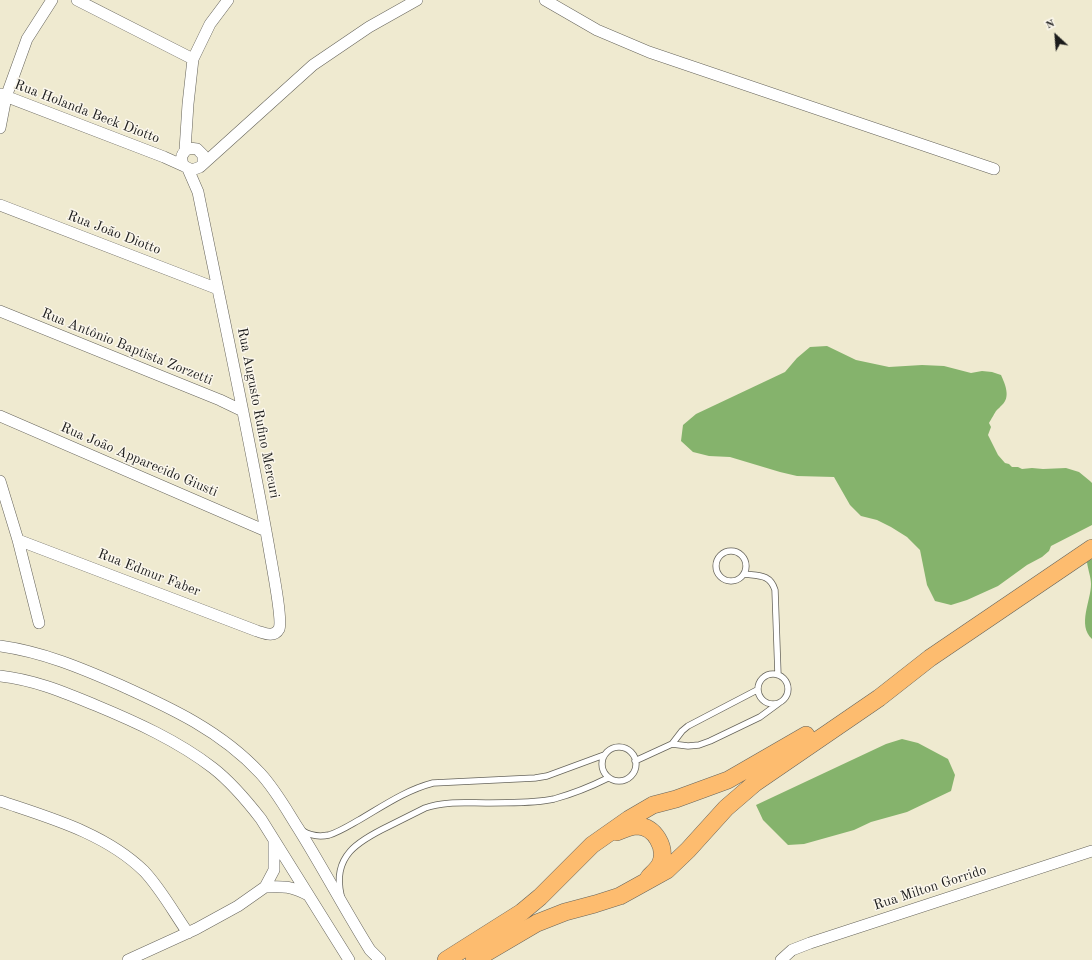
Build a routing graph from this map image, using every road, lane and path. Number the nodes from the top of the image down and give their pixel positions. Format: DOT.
graph roads {
  1 [pos="52,0"];
  2 [pos="77,0"];
  3 [pos="228,0"];
  4 [pos="417,0"];
  5 [pos="545,0"];
  6 [pos="193,59"];
  7 [pos="3,96"];
  8 [pos="0,128"];
  9 [pos="187,151"];
  10 [pos="164,157"];
  11 [pos="202,162"];
  12 [pos="186,168"];
  13 [pos="994,168"];
  14 [pos="198,192"];
  15 [pos="0,205"];
  16 [pos="218,289"];
  17 [pos="0,311"];
  18 [pos="243,411"];
  19 [pos="0,416"];
  20 [pos="0,481"];
  21 [pos="266,531"];
  22 [pos="18,540"];
  23 [pos="1092,548"];
  24 [pos="744,574"];
  25 [pos="39,623"];
  26 [pos="269,634"];
  27 [pos="0,646"];
  28 [pos="930,658"];
  29 [pos="778,675"];
  30 [pos="0,676"];
  31 [pos="757,690"];
  32 [pos="779,703"];
  33 [pos="672,744"];
  34 [pos="604,755"];
  35 [pos="635,761"];
  36 [pos="608,778"];
  37 [pos="0,801"];
  38 [pos="299,829"];
  39 [pos="274,840"];
  40 [pos="592,845"];
  41 [pos="1092,851"];
  42 [pos="642,884"];
  43 [pos="265,887"];
  44 [pos="309,895"];
  45 [pos="345,909"];
  46 [pos="188,934"];
  47 [pos="128,960"];
  48 [pos="349,960"];
  49 [pos="380,960"];
  50 [pos="446,960"];
  51 [pos="475,960"];
  52 [pos="781,960"];
  1 -- 7 [label="street"];
  2 -- 6 [label="street"];
  3 -- 6 [label="street"];
  4 -- 11 [label="street"];
  5 -- 13 [label="street"];
  6 -- 9 [label="street"];
  7 -- 8 [label="street"];
  7 -- 10 [label="street, Rua Holanda Beck Diotto"];
  9 -- 10 [label="street, Rua Holanda Beck Diotto"];
  9 -- 11 [label="street"];
  9 -- 12 [label="street"];
  10 -- 12 [label="street, Rua Holanda Beck Diotto"];
  11 -- 12 [label="street"];
  11 -- 14 [label="street, Rua Augusto Rufino Mercuri"];
  12 -- 14 [label="street, Rua Augusto Rufino Mercuri"];
  14 -- 16 [label="street, Rua Augusto Rufino Mercuri"];
  15 -- 16 [label="street, Rua João Diotto"];
  16 -- 18 [label="street, Rua Augusto Rufino Mercuri"];
  17 -- 18 [label="street, Rua Antônio Baptista Zorzetti"];
  18 -- 21 [label="street, Rua Augusto Rufino Mercuri"];
  19 -- 21 [label="street, Rua João Apparecido Giusti"];
  20 -- 22 [label="street"];
  21 -- 26 [label="street, Rua Augusto Rufino Mercuri"];
  22 -- 25 [label="street"];
  22 -- 26 [label="street, Rua Edmur Faber"];
  23 -- 28 [label="main road"];
  24 -- 24 [label="lane"];
  24 -- 29 [label="lane"];
  27 -- 38 [label="street"];
  28 -- 40 [label="main road"];
  28 -- 42 [label="main road"];
  29 -- 31 [label="lane"];
  29 -- 32 [label="lane"];
  30 -- 39 [label="street"];
  31 -- 32 [label="lane"];
  31 -- 33 [label="lane"];
  32 -- 33 [label="lane"];
  33 -- 35 [label="lane"];
  34 -- 35 [label="lane"];
  34 -- 36 [label="lane"];
  34 -- 38 [label="lane"];
  35 -- 36 [label="lane"];
  36 -- 45 [label="lane"];
  37 -- 46 [label="street"];
  38 -- 45 [label="street"];
  39 -- 43 [label="street"];
  39 -- 44 [label="street"];
  40 -- 42 [label="main road"];
  40 -- 50 [label="main road"];
  41 -- 52 [label="street, Rua Milton Gorrido"];
  42 -- 51 [label="main road"];
  43 -- 44 [label="street"];
  43 -- 46 [label="street"];
  44 -- 48 [label="street"];
  45 -- 49 [label="street"];
  46 -- 47 [label="street"];
}
